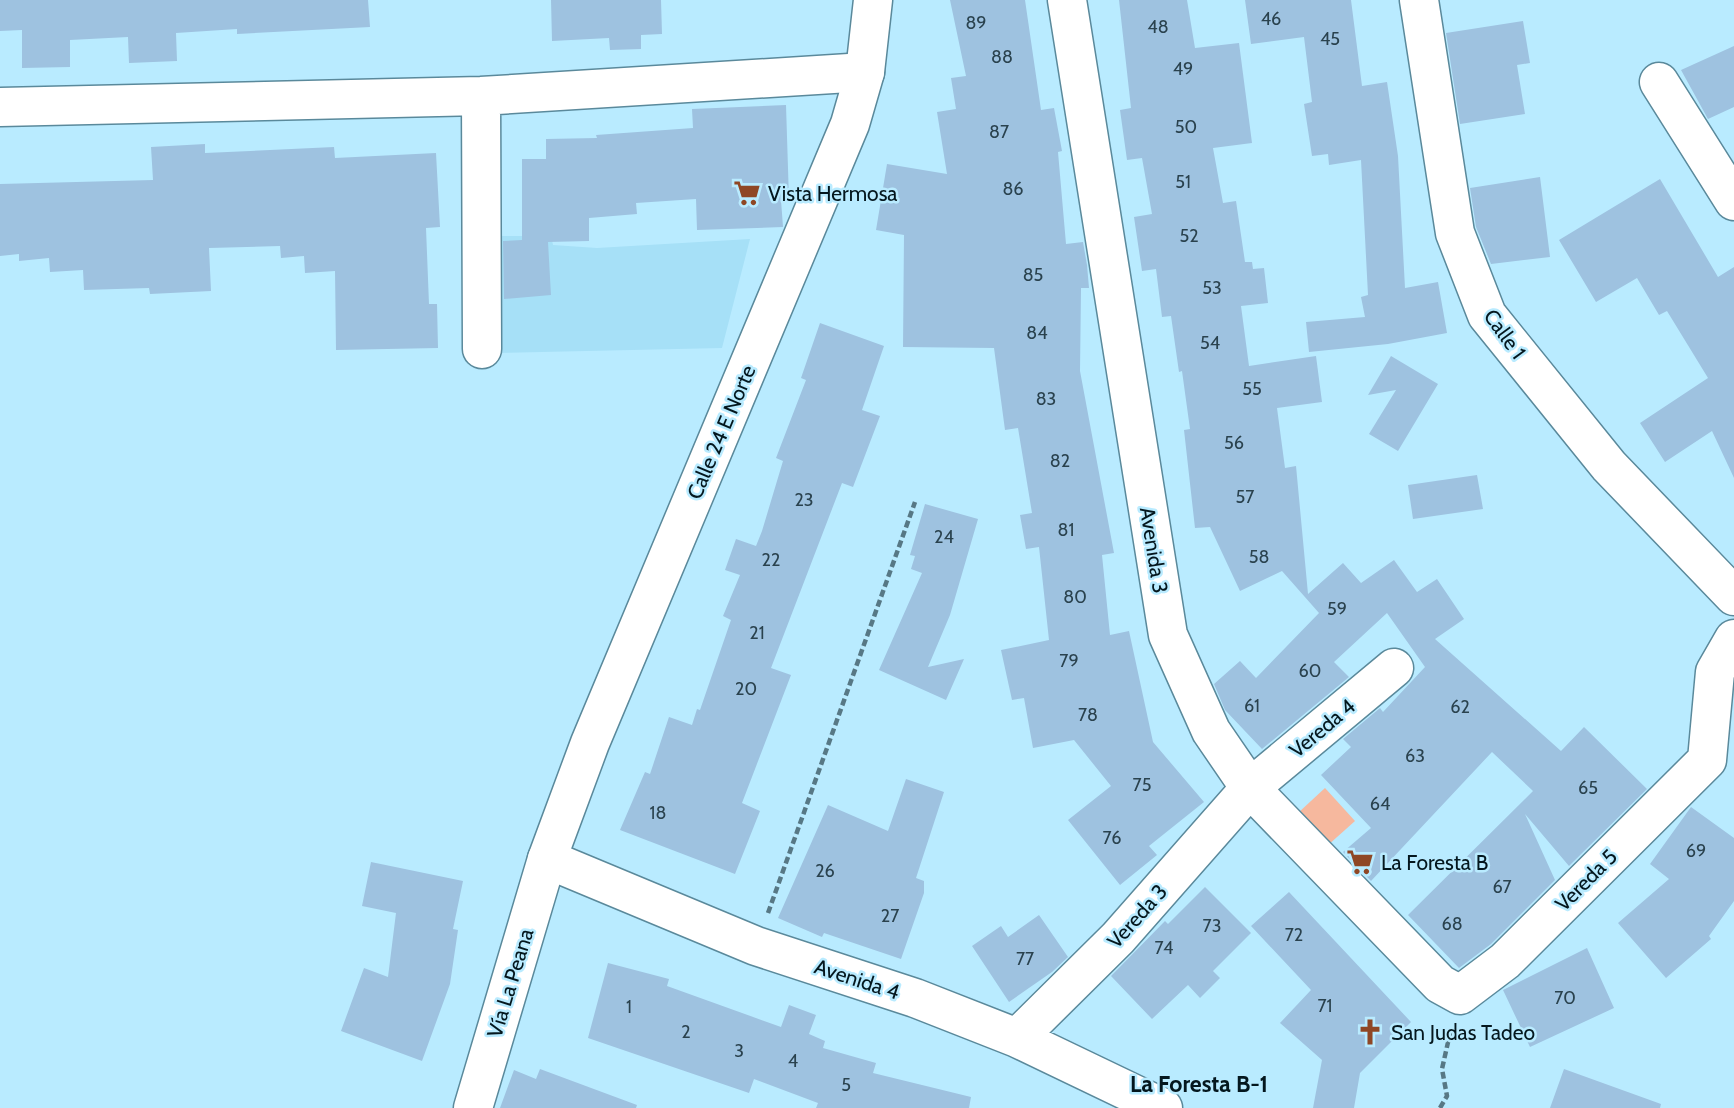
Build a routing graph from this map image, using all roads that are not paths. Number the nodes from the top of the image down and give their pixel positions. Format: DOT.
graph roads {
  1 [pos="873,0"];
  2 [pos="1067,0"];
  3 [pos="1419,0"];
  4 [pos="865,72"];
  5 [pos="1659,82"];
  6 [pos="481,96"];
  7 [pos="0,107"];
  8 [pos="1734,201"];
  9 [pos="482,349"];
  10 [pos="1734,596"];
  11 [pos="1734,639"];
  12 [pos="1394,668"];
  13 [pos="1250,788"];
  14 [pos="547,859"];
  15 [pos="1461,995"];
  16 [pos="1017,1038"];
  17 [pos="473,1108"];
  18 [pos="1164,1108"];
  1 -- 4 [label="street, Calle 24 E Norte"];
  2 -- 13 [label="street, Avenida 3"];
  3 -- 10 [label="street, Calle 1"];
  4 -- 6 [label="street"];
  4 -- 14 [label="street, Calle 24 E Norte"];
  5 -- 8 [label="street"];
  6 -- 7 [label="street"];
  6 -- 9 [label="street"];
  11 -- 15 [label="street, Vereda 5"];
  12 -- 13 [label="street, Vereda 4"];
  13 -- 15 [label="street, Avenida 3"];
  13 -- 16 [label="street, Vereda 3"];
  14 -- 16 [label="street, Avenida 4"];
  14 -- 17 [label="street, Vía La Peana"];
  16 -- 18 [label="street, Avenida 4"];
}
